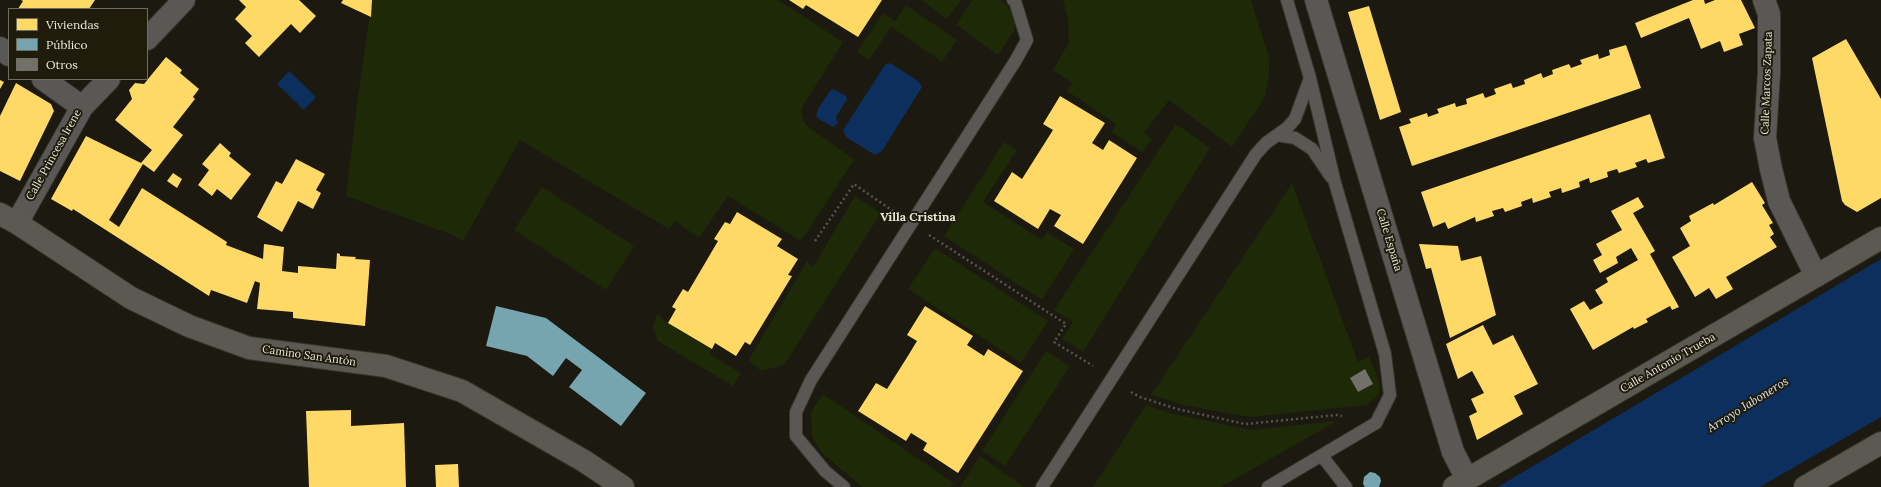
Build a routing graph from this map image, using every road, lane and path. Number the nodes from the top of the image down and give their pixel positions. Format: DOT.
graph roads {
  1 [pos="184,0"];
  2 [pos="1013,0"];
  3 [pos="1287,0"];
  4 [pos="1316,0"];
  5 [pos="1764,0"];
  6 [pos="148,38"];
  7 [pos="0,48"];
  8 [pos="8,54"];
  9 [pos="1310,78"];
  10 [pos="44,80"];
  11 [pos="108,80"];
  12 [pos="82,106"];
  13 [pos="1277,135"];
  14 [pos="1335,182"];
  15 [pos="8,219"];
  16 [pos="912,223"];
  17 [pos="1881,238"];
  18 [pos="815,242"];
  19 [pos="1816,276"];
  20 [pos="1111,379"];
  21 [pos="1376,423"];
  22 [pos="1881,443"];
  23 [pos="1322,456"];
  24 [pos="584,461"];
  25 [pos="1460,483"];
  26 [pos="612,487"];
  27 [pos="623,487"];
  28 [pos="844,487"];
  29 [pos="1042,487"];
  30 [pos="1268,487"];
  31 [pos="1346,487"];
  32 [pos="1806,487"];
  1 -- 6 [label="street"];
  2 -- 16 [label="lane"];
  3 -- 9 [label="lane"];
  4 -- 25 [label="street, Calle España"];
  5 -- 19 [label="street, Calle Marcos Zapata"];
  7 -- 8 [label="street"];
  9 -- 13 [label="lane"];
  9 -- 14 [label="lane"];
  10 -- 12 [label="street, Calle Princesa Irene"];
  11 -- 12 [label="street"];
  12 -- 15 [label="street, Calle Princesa Irene"];
  13 -- 14 [label="lane"];
  13 -- 20 [label="lane"];
  14 -- 21 [label="lane"];
  15 -- 24 [label="main road, Camino San Antón"];
  16 -- 18 [label="path"];
  16 -- 20 [label="path"];
  16 -- 28 [label="lane"];
  17 -- 19 [label="main road, Calle Antonio Trueba"];
  19 -- 25 [label="main road, Calle Antonio Trueba"];
  20 -- 21 [label="path"];
  20 -- 29 [label="lane"];
  21 -- 23 [label="lane"];
  22 -- 32 [label="main road"];
  23 -- 30 [label="lane"];
  23 -- 31 [label="lane"];
  24 -- 26 [label="main road"];
  24 -- 27 [label="main road, Camino San Antón"];
}
